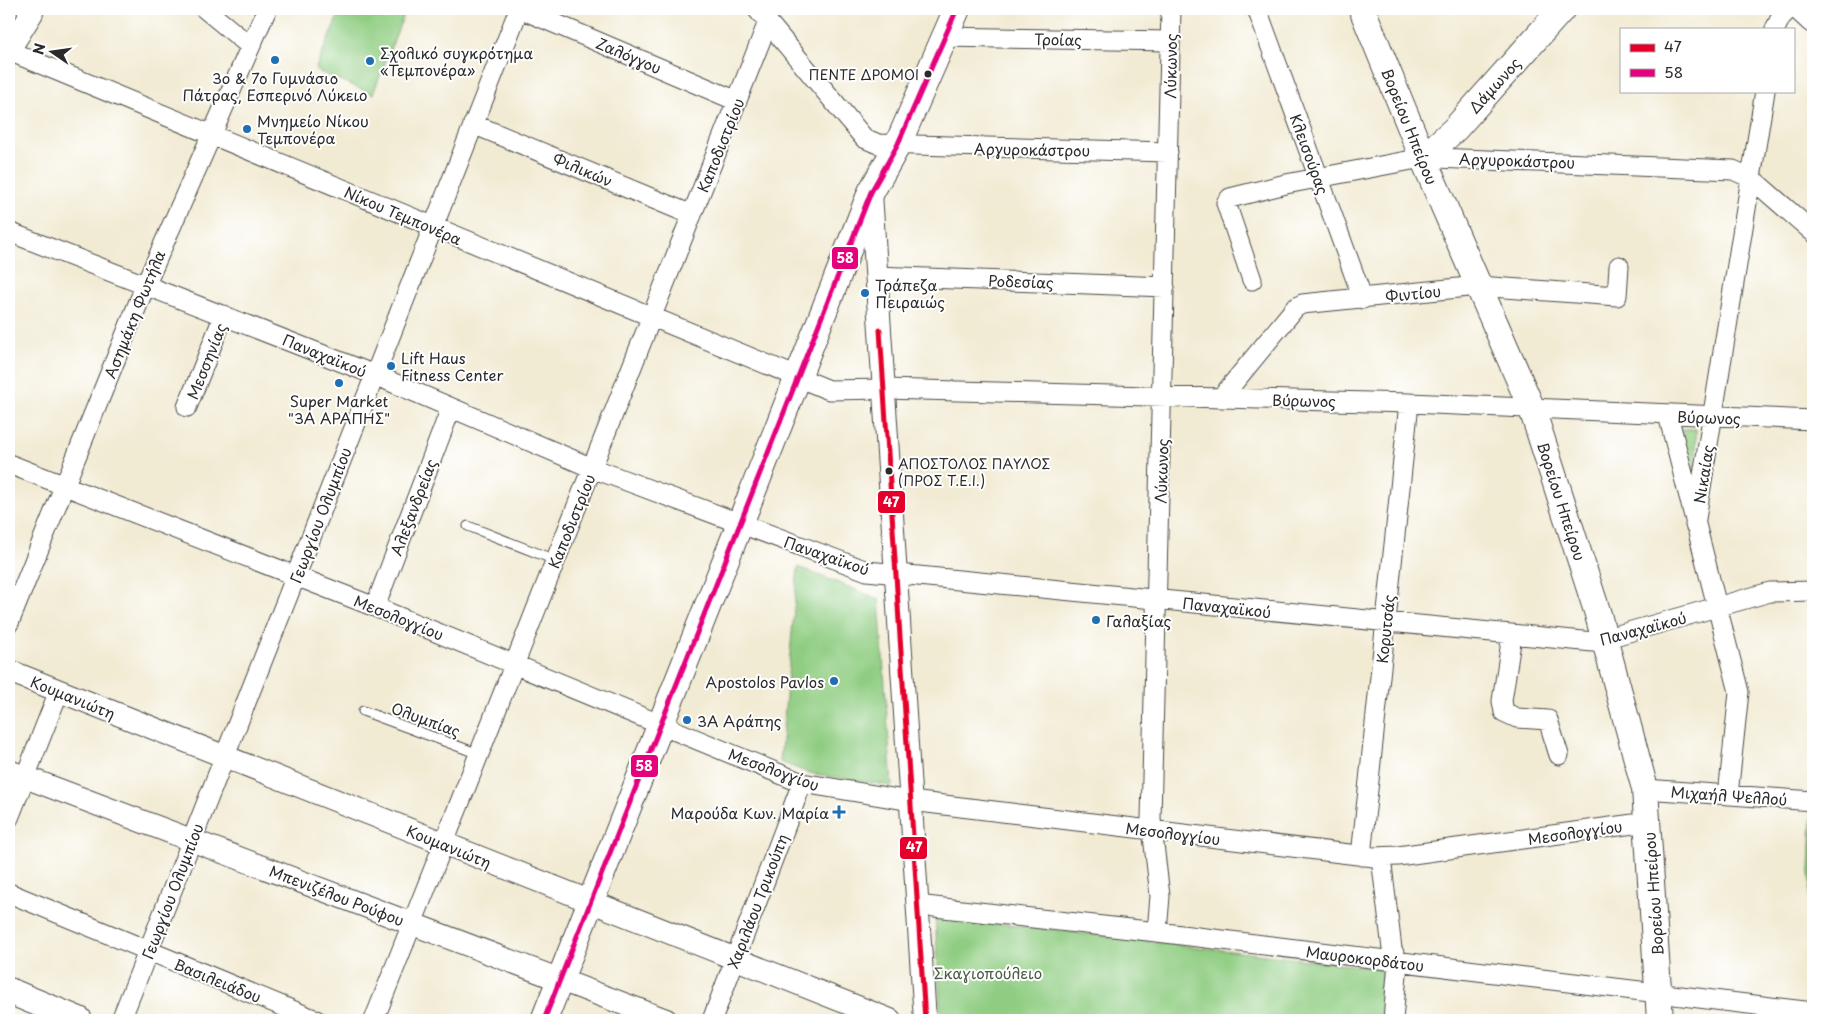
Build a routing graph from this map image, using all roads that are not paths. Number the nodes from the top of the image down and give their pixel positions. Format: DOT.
graph roads {
  1 [pos="205,9"];
  2 [pos="267,9"];
  3 [pos="520,9"];
  4 [pos="958,9"];
  5 [pos="1171,9"];
  6 [pos="1257,9"];
  7 [pos="1362,9"];
  8 [pos="1562,9"];
  9 [pos="1789,9"];
  10 [pos="1801,9"];
  11 [pos="32,10"];
  12 [pos="762,16"];
  13 [pos="1813,20"];
  14 [pos="1775,28"];
  15 [pos="945,38"];
  16 [pos="1170,41"];
  17 [pos="250,46"];
  18 [pos="9,50"];
  19 [pos="1765,92"];
  20 [pos="737,101"];
  21 [pos="474,124"];
  22 [pos="210,134"];
  23 [pos="897,146"];
  24 [pos="1168,152"];
  25 [pos="1423,158"];
  26 [pos="1319,178"];
  27 [pos="1751,178"];
  28 [pos="871,192"];
  29 [pos="692,215"];
  30 [pos="433,227"];
  31 [pos="9,232"];
  32 [pos="1813,232"];
  33 [pos="1619,266"];
  34 [pos="876,276"];
  35 [pos="1252,280"];
  36 [pos="146,284"];
  37 [pos="1478,286"];
  38 [pos="1165,287"];
  39 [pos="1363,299"];
  40 [pos="224,315"];
  41 [pos="651,318"];
  42 [pos="375,375"];
  43 [pos="797,378"];
  44 [pos="884,388"];
  45 [pos="1163,397"];
  46 [pos="1221,398"];
  47 [pos="1408,403"];
  48 [pos="187,408"];
  49 [pos="451,408"];
  50 [pos="1532,409"];
  51 [pos="1668,415"];
  52 [pos="1712,417"];
  53 [pos="1813,420"];
  54 [pos="9,464"];
  55 [pos="592,468"];
  56 [pos="64,484"];
  57 [pos="740,524"];
  58 [pos="1695,525"];
  59 [pos="468,526"];
  60 [pos="556,560"];
  61 [pos="896,574"];
  62 [pos="296,576"];
  63 [pos="1813,590"];
  64 [pos="1157,600"];
  65 [pos="375,607"];
  66 [pos="1716,608"];
  67 [pos="9,623"];
  68 [pos="1385,623"];
  69 [pos="1512,635"];
  70 [pos="1605,639"];
  71 [pos="514,664"];
  72 [pos="9,671"];
  73 [pos="59,691"];
  74 [pos="363,711"];
  75 [pos="660,725"];
  76 [pos="479,754"];
  77 [pos="1559,754"];
  78 [pos="225,757"];
  79 [pos="17,774"];
  80 [pos="802,783"];
  81 [pos="1645,789"];
  82 [pos="1728,795"];
  83 [pos="911,800"];
  84 [pos="1813,801"];
  85 [pos="9,818"];
  86 [pos="1648,822"];
  87 [pos="1151,830"];
  88 [pos="192,840"];
  89 [pos="444,844"];
  90 [pos="1361,856"];
  91 [pos="1381,857"];
  92 [pos="9,893"];
  93 [pos="591,902"];
  94 [pos="917,905"];
  95 [pos="412,924"];
  96 [pos="1157,932"];
  97 [pos="149,951"];
  98 [pos="735,959"];
  99 [pos="1398,962"];
  100 [pos="560,980"];
  101 [pos="9,991"];
  102 [pos="1660,992"];
  103 [pos="1813,1012"];
  104 [pos="79,1020"];
  105 [pos="121,1020"];
  106 [pos="316,1020"];
  107 [pos="374,1020"];
  108 [pos="544,1020"];
  109 [pos="666,1020"];
  110 [pos="712,1020"];
  111 [pos="890,1020"];
  112 [pos="925,1020"];
  113 [pos="1393,1020"];
  114 [pos="1660,1020"];
  1 -- 17 [label="street"];
  2 -- 17 [label="street, Ασημάκη Φωτήλα"];
  3 -- 20 [label="street, Ζαλόγγου"];
  3 -- 21 [label="street, Γεωργίου Ολυμπίου"];
  4 -- 15 [label="main road"];
  5 -- 16 [label="street, Λύκωνος"];
  6 -- 26 [label="street, Κλεισούρας"];
  7 -- 25 [label="main road, Βορείου Ηπείρου"];
  8 -- 25 [label="main road, Δάμωνος"];
  9 -- 14 [label="street"];
  10 -- 13 [label="main road"];
  11 -- 18 [label="street"];
  12 -- 20 [label="street, Καποδιστρίου"];
  12 -- 23 [label="street, Αργυροκάστρου"];
  15 -- 16 [label="street, Τροίας"];
  15 -- 23 [label="main road"];
  16 -- 24 [label="street, Λύκωνος"];
  17 -- 22 [label="street, Ασημάκη Φωτήλα"];
  18 -- 22 [label="street, Νίκου Τεμπονέρα"];
  19 -- 27 [label="street, Νικαίας"];
  20 -- 29 [label="street, Καποδιστρίου"];
  21 -- 29 [label="street, Φιλικών"];
  21 -- 30 [label="street, Γεωργίου Ολυμπίου"];
  22 -- 30 [label="street, Νίκου Τεμπονέρα"];
  22 -- 36 [label="street, Ασημάκη Φωτήλα"];
  23 -- 24 [label="street, Αργυροκάστρου"];
  23 -- 28 [label="main road"];
  24 -- 38 [label="street, Λύκωνος"];
  25 -- 26 [label="street, Αργυροκάστρου"];
  25 -- 27 [label="street, Αργυροκάστρου"];
  25 -- 37 [label="main road, Βορείου Ηπείρου"];
  26 -- 35 [label="street, Αργυροκάστρου"];
  26 -- 39 [label="street, Κλεισούρας"];
  27 -- 32 [label="street, Αργυροκάστρου"];
  27 -- 52 [label="street, Νικαίας"];
  28 -- 34 [label="street"];
  28 -- 43 [label="main road"];
  29 -- 41 [label="street, Καποδιστρίου"];
  30 -- 41 [label="street, Νίκου Τεμπονέρα"];
  30 -- 42 [label="street, Γεωργίου Ολυμπίου"];
  31 -- 36 [label="street, Παναχαϊκού"];
  33 -- 37 [label="street, Φιντίου"];
  34 -- 38 [label="street, Ροδεσίας"];
  34 -- 44 [label="street"];
  36 -- 40 [label="street, Παναχαϊκού"];
  36 -- 56 [label="street, Ασημάκη Φωτήλα"];
  37 -- 39 [label="street, Φιντίου"];
  37 -- 50 [label="main road, Βορείου Ηπείρου"];
  38 -- 45 [label="street, Λύκωνος"];
  39 -- 46 [label="street, Φιντίου"];
  40 -- 42 [label="street, Παναχαϊκού"];
  40 -- 48 [label="street, Μεσσηνίας"];
  41 -- 43 [label="street, Νίκου Τεμπονέρα"];
  41 -- 55 [label="street, Καποδιστρίου"];
  42 -- 49 [label="street, Παναχαϊκού"];
  42 -- 62 [label="street, Γεωργίου Ολυμπίου"];
  43 -- 44 [label="street, Βύρωνος"];
  43 -- 57 [label="main road"];
  44 -- 45 [label="street, Βύρωνος"];
  44 -- 61 [label="street"];
  45 -- 46 [label="street, Βύρωνος"];
  45 -- 64 [label="street, Λύκωνος"];
  46 -- 47 [label="street, Βύρωνος"];
  47 -- 50 [label="street, Βύρωνος"];
  47 -- 68 [label="street, Κορυτσάς"];
  49 -- 55 [label="street, Παναχαϊκού"];
  49 -- 65 [label="street, Αλεξανδρείας"];
  50 -- 51 [label="street, Βύρωνος"];
  50 -- 70 [label="main road, Βορείου Ηπείρου"];
  51 -- 52 [label="street, Βύρωνος"];
  51 -- 58 [label="street"];
  52 -- 53 [label="street, Βύρωνος"];
  52 -- 58 [label="street, Νικαίας"];
  54 -- 56 [label="street, Μεσολογγίου"];
  55 -- 57 [label="street, Παναχαϊκού"];
  55 -- 60 [label="street, Καποδιστρίου"];
  56 -- 62 [label="street, Μεσολογγίου"];
  56 -- 67 [label="street, Ασημάκη Φωτήλα"];
  57 -- 61 [label="street, Παναχαϊκού"];
  57 -- 75 [label="main road"];
  58 -- 66 [label="street, Νικαίας"];
  59 -- 60 [label="lane"];
  60 -- 71 [label="street, Καποδιστρίου"];
  61 -- 64 [label="street, Παναχαϊκού"];
  61 -- 83 [label="street"];
  62 -- 65 [label="street, Μεσολογγίου"];
  62 -- 78 [label="street, Γεωργίου Ολυμπίου"];
  63 -- 66 [label="street, Παναχαϊκού"];
  64 -- 68 [label="street, Παναχαϊκού"];
  64 -- 87 [label="street, Λύκωνος"];
  65 -- 71 [label="street, Μεσολογγίου"];
  66 -- 70 [label="street, Παναχαϊκού"];
  66 -- 82 [label="street, Νικαίας"];
  68 -- 69 [label="street, Παναχαϊκού"];
  68 -- 90 [label="street, Κορυτσάς"];
  69 -- 70 [label="street, Παναχαϊκού"];
  69 -- 77 [label="street"];
  70 -- 81 [label="main road, Βορείου Ηπείρου"];
  71 -- 75 [label="street, Μεσολογγίου"];
  71 -- 76 [label="street, Καποδιστρίου"];
  72 -- 73 [label="street, Κουμανιώτη"];
  73 -- 78 [label="street, Κουμανιώτη"];
  73 -- 79 [label="street"];
  74 -- 76 [label="lane, Ολυμπίας"];
  75 -- 80 [label="street, Μεσολογγίου"];
  75 -- 93 [label="main road"];
  76 -- 89 [label="street, Καποδιστρίου"];
  78 -- 88 [label="street, Γεωργίου Ολυμπίου"];
  78 -- 89 [label="street, Κουμανιώτη"];
  79 -- 85 [label="street"];
  79 -- 88 [label="street, Μπενιζέλου Ρούφου"];
  80 -- 83 [label="street, Μεσολογγίου"];
  80 -- 98 [label="street, Χαριλάου Τρικούπη"];
  81 -- 82 [label="street, Μιχαήλ Ψελλού"];
  81 -- 86 [label="main road, Βορείου Ηπείρου"];
  82 -- 84 [label="street, Μιχαήλ Ψελλού"];
  83 -- 87 [label="street, Μεσολογγίου"];
  83 -- 94 [label="street"];
  86 -- 91 [label="street, Μεσολογγίου"];
  86 -- 102 [label="main road, Βορείου Ηπείρου"];
  87 -- 90 [label="street, Μεσολογγίου"];
  87 -- 96 [label="street, Λύκωνος"];
  88 -- 95 [label="street, Μπενιζέλου Ρούφου"];
  88 -- 97 [label="street, Γεωργίου Ολυμπίου"];
  89 -- 93 [label="street, Κουμανιώτη"];
  89 -- 95 [label="street, Καποδιστρίου"];
  90 -- 91 [label="street, Μεσολογγίου"];
  91 -- 99 [label="street"];
  92 -- 97 [label="street, Βασιλειάδου"];
  93 -- 98 [label="street, Κουμανιώτη"];
  93 -- 100 [label="main road"];
  94 -- 96 [label="street, Μαυροκορδάτου"];
  94 -- 112 [label="street"];
  95 -- 100 [label="street, Μπενιζέλου Ρούφου"];
  95 -- 107 [label="street, Καποδιστρίου"];
  96 -- 99 [label="street, Μαυροκορδάτου"];
  97 -- 105 [label="street, Γεωργίου Ολυμπίου"];
  97 -- 106 [label="street, Βασιλειάδου"];
  98 -- 110 [label="street, Χαριλάου Τρικούπη"];
  98 -- 111 [label="street, Κουμανιώτη"];
  99 -- 102 [label="street, Μαυροκορδάτου"];
  99 -- 113 [label="street"];
  100 -- 108 [label="main road"];
  100 -- 109 [label="street, Μπενιζέλου Ρούφου"];
  101 -- 104 [label="main road"];
  102 -- 103 [label="street, Μαυροκορδάτου"];
  102 -- 114 [label="main road, Βορείου Ηπείρου"];
}
